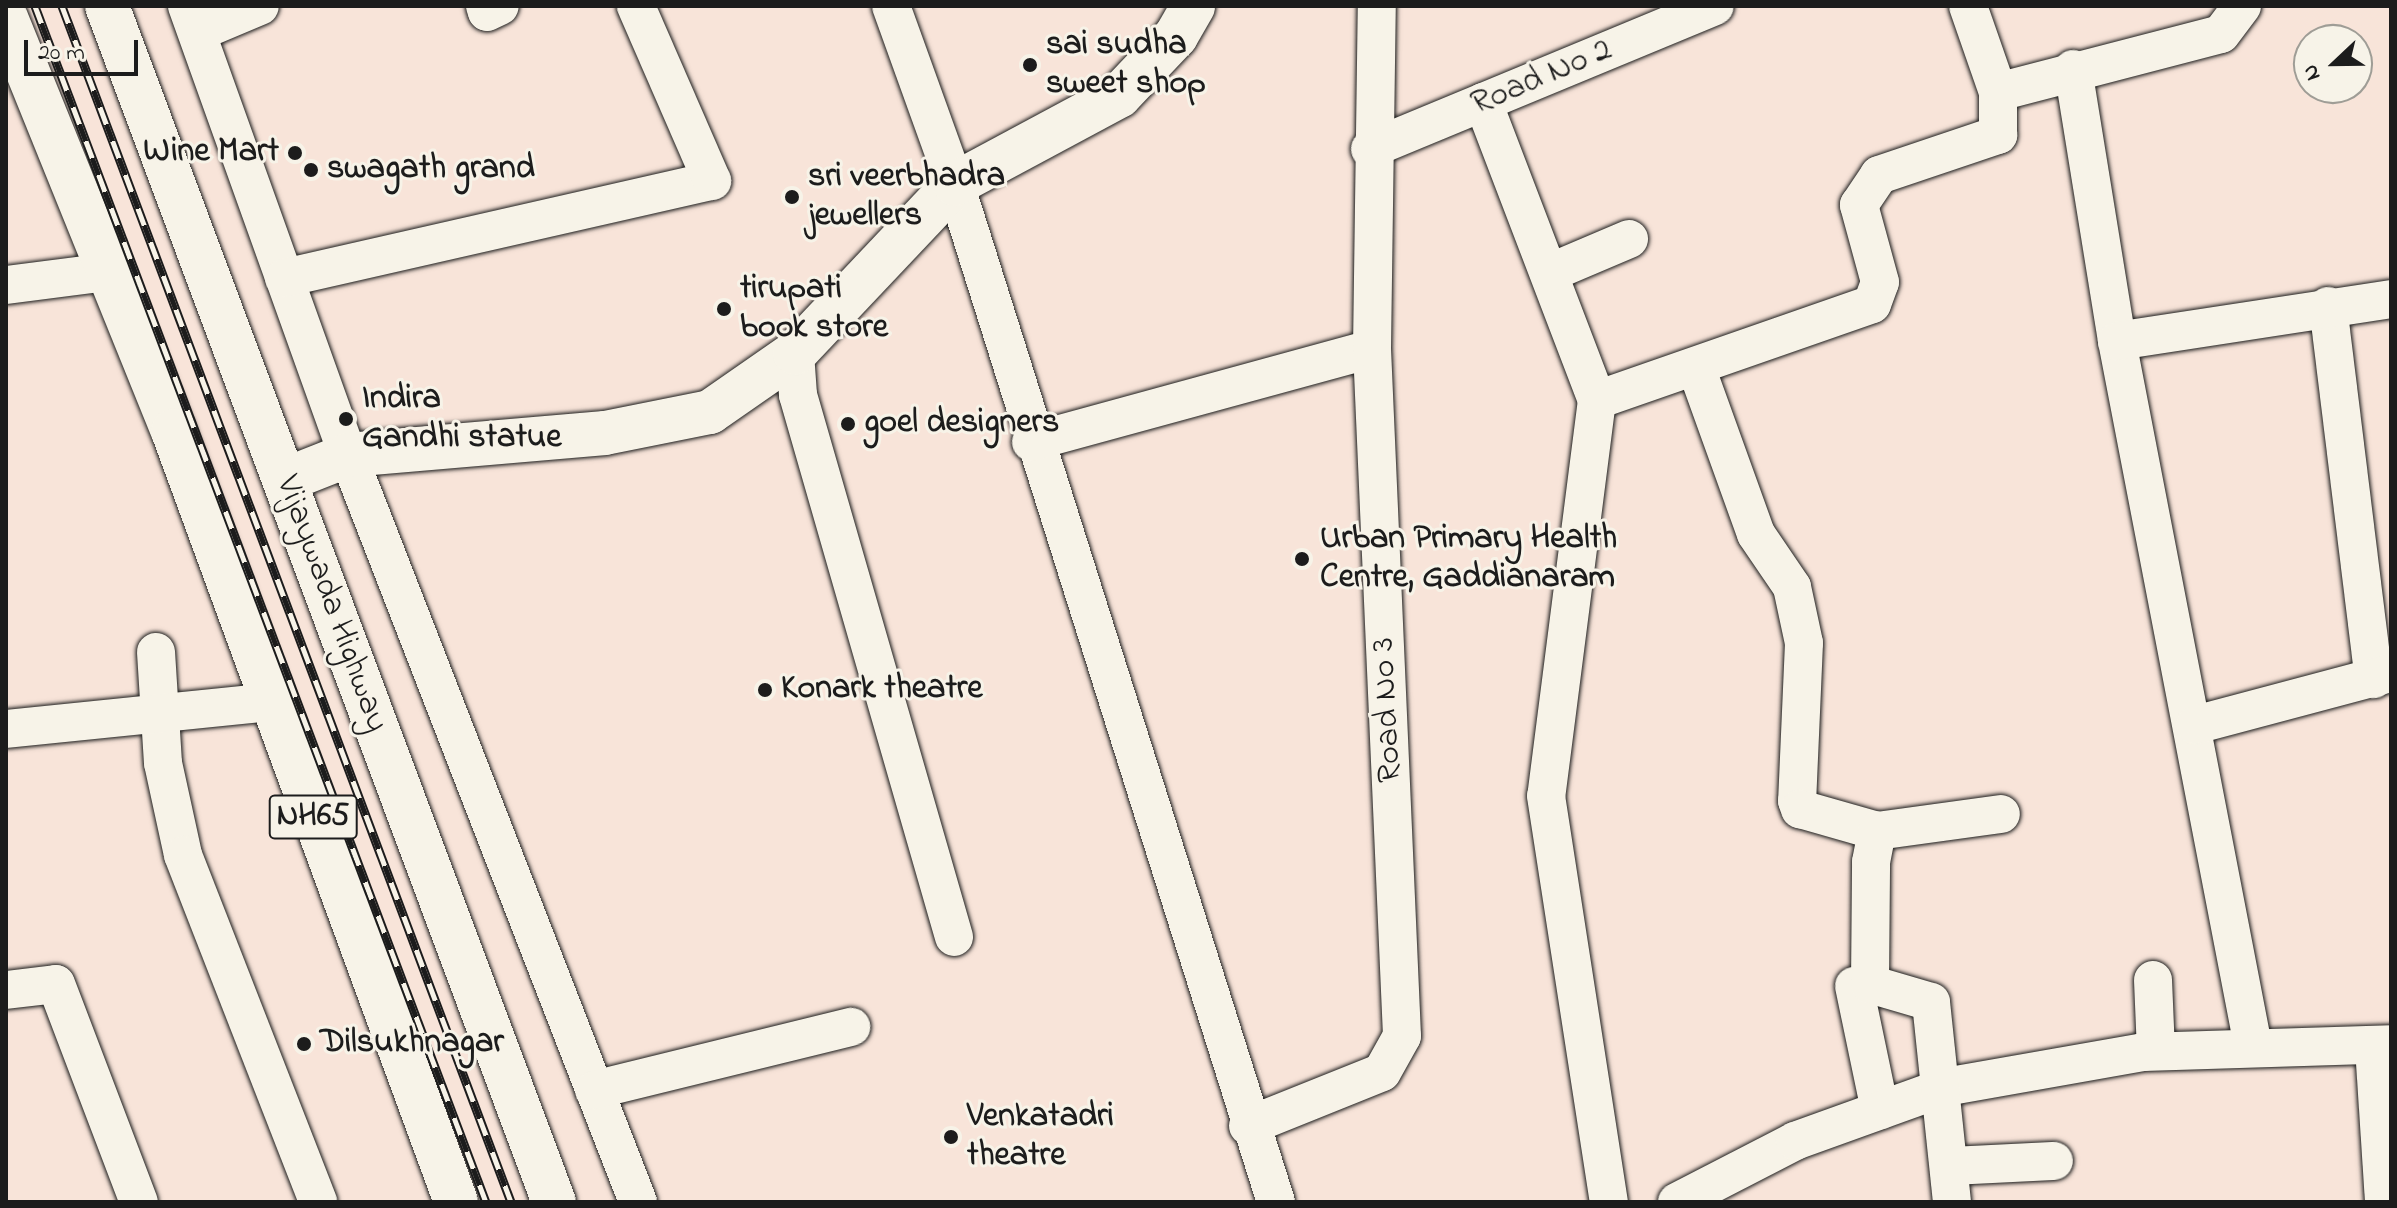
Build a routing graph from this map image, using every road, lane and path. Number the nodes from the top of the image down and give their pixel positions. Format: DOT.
graph roads {
  1 [pos="107,6"];
  2 [pos="260,6"];
  3 [pos="485,6"];
  4 [pos="500,6"];
  5 [pos="636,6"];
  6 [pos="891,6"];
  7 [pos="1193,6"];
  8 [pos="1377,6"];
  9 [pos="1715,6"];
  10 [pos="1968,6"];
  11 [pos="2242,6"];
  12 [pos="6,18"];
  13 [pos="192,19"];
  14 [pos="2073,69"];
  15 [pos="1998,92"];
  16 [pos="1483,102"];
  17 [pos="1370,149"];
  18 [pos="955,184"];
  19 [pos="1629,239"];
  20 [pos="108,272"];
  21 [pos="1549,273"];
  22 [pos="284,278"];
  23 [pos="6,285"];
  24 [pos="2391,299"];
  25 [pos="2328,306"];
  26 [pos="2117,341"];
  27 [pos="1372,349"];
  28 [pos="795,353"];
  29 [pos="1697,370"];
  30 [pos="1597,400"];
  31 [pos="1031,442"];
  32 [pos="348,455"];
  33 [pos="285,480"];
  34 [pos="156,652"];
  35 [pos="2382,676"];
  36 [pos="271,702"];
  37 [pos="160,713"];
  38 [pos="2195,725"];
  39 [pos="6,729"];
  40 [pos="2001,814"];
  41 [pos="1877,831"];
  42 [pos="954,937"];
  43 [pos="2153,980"];
  44 [pos="1854,986"];
  45 [pos="6,990"];
  46 [pos="851,1027"];
  47 [pos="2382,1045"];
  48 [pos="2253,1046"];
  49 [pos="2156,1051"];
  50 [pos="1945,1087"];
  51 [pos="594,1090"];
  52 [pos="1880,1110"];
  53 [pos="1248,1126"];
  54 [pos="2054,1161"];
  55 [pos="1951,1184"];
  56 [pos="1684,1201"];
  57 [pos="139,1202"];
  58 [pos="318,1202"];
  59 [pos="456,1202"];
  60 [pos="554,1202"];
  61 [pos="638,1202"];
  62 [pos="1276,1202"];
  63 [pos="1609,1202"];
  64 [pos="2384,1202"];
  1 -- 33 [label="main road, Vijaywada Highway / NH65"];
  2 -- 13 [label="street"];
  3 -- 4 [label="street"];
  5 -- 22 [label="street"];
  6 -- 18 [label="street"];
  7 -- 18 [label="main road"];
  8 -- 17 [label="street, Road No 3"];
  9 -- 16 [label="street, Road No 2"];
  10 -- 15 [label="street"];
  11 -- 14 [label="street"];
  12 -- 20 [label="main road, NH65"];
  13 -- 22 [label="street"];
  14 -- 15 [label="street"];
  14 -- 26 [label="street"];
  15 -- 29 [label="street"];
  16 -- 17 [label="street, Road No 2"];
  16 -- 21 [label="street"];
  17 -- 27 [label="street, Road No 3"];
  18 -- 28 [label="main road"];
  18 -- 31 [label="street"];
  19 -- 21 [label="street"];
  20 -- 23 [label="street"];
  20 -- 36 [label="main road, NH65"];
  21 -- 30 [label="street"];
  22 -- 32 [label="street"];
  24 -- 25 [label="street"];
  25 -- 26 [label="street"];
  25 -- 35 [label="street"];
  26 -- 38 [label="street"];
  27 -- 31 [label="street"];
  27 -- 53 [label="street, Road No 3"];
  28 -- 32 [label="main road"];
  28 -- 42 [label="street"];
  29 -- 30 [label="street"];
  29 -- 41 [label="street"];
  30 -- 63 [label="street"];
  31 -- 53 [label="street"];
  32 -- 33 [label="main road"];
  32 -- 51 [label="street"];
  33 -- 60 [label="main road, Vijaywada Highway / NH65"];
  34 -- 37 [label="street"];
  35 -- 38 [label="street"];
  36 -- 37 [label="street"];
  36 -- 59 [label="main road, NH65"];
  37 -- 39 [label="street"];
  37 -- 58 [label="street"];
  38 -- 48 [label="street"];
  40 -- 41 [label="street"];
  41 -- 50 [label="street"];
  43 -- 49 [label="street"];
  44 -- 52 [label="street"];
  45 -- 57 [label="street"];
  46 -- 51 [label="street"];
  47 -- 48 [label="street"];
  47 -- 64 [label="street"];
  48 -- 49 [label="street"];
  49 -- 50 [label="street"];
  50 -- 52 [label="street"];
  50 -- 55 [label="street"];
  51 -- 61 [label="street"];
  52 -- 56 [label="street"];
  53 -- 62 [label="street"];
  54 -- 55 [label="street"];
}
